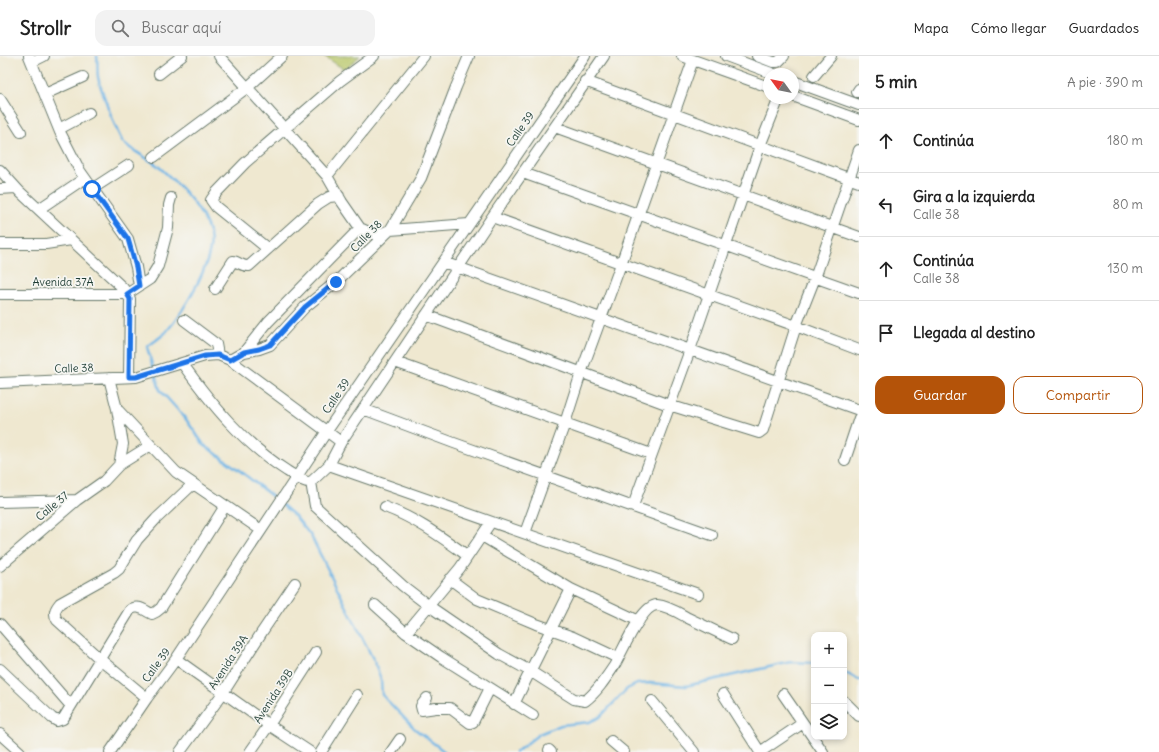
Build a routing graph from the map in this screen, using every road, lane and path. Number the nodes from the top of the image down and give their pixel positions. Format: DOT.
graph roads {
  1 [pos="44,56"];
  2 [pos="182,56"];
  3 [pos="219,56"];
  4 [pos="282,56"];
  5 [pos="374,56"];
  6 [pos="424,56"];
  7 [pos="469,56"];
  8 [pos="585,56"];
  9 [pos="604,56"];
  10 [pos="682,56"];
  11 [pos="726,56"];
  12 [pos="757,56"];
  13 [pos="784,56"];
  14 [pos="830,56"];
  15 [pos="30,59"];
  16 [pos="693,60"];
  17 [pos="763,70"];
  18 [pos="159,74"];
  19 [pos="814,76"];
  20 [pos="83,77"];
  21 [pos="585,81"];
  22 [pos="799,83"];
  23 [pos="763,85"];
  24 [pos="248,87"];
  25 [pos="45,94"];
  26 [pos="799,98"];
  27 [pos="0,99"];
  28 [pos="778,104"];
  29 [pos="859,105"];
  30 [pos="89,113"];
  31 [pos="674,114"];
  32 [pos="859,120"];
  33 [pos="555,127"];
  34 [pos="59,129"];
  35 [pos="285,129"];
  36 [pos="21,132"];
  37 [pos="760,146"];
  38 [pos="859,150"];
  39 [pos="154,157"];
  40 [pos="656,164"];
  41 [pos="128,165"];
  42 [pos="0,170"];
  43 [pos="523,174"];
  44 [pos="327,176"];
  45 [pos="85,178"];
  46 [pos="854,180"];
  47 [pos="16,188"];
  48 [pos="0,189"];
  49 [pos="92,189"];
  50 [pos="743,194"];
  51 [pos="339,196"];
  52 [pos="171,198"];
  53 [pos="39,209"];
  54 [pos="639,215"];
  55 [pos="492,217"];
  56 [pos="469,224"];
  57 [pos="360,228"];
  58 [pos="832,228"];
  59 [pos="390,230"];
  60 [pos="859,237"];
  61 [pos="71,240"];
  62 [pos="0,244"];
  63 [pos="725,246"];
  64 [pos="268,249"];
  65 [pos="443,262"];
  66 [pos="621,264"];
  67 [pos="458,268"];
  68 [pos="815,278"];
  69 [pos="139,286"];
  70 [pos="215,289"];
  71 [pos="859,293"];
  72 [pos="0,294"];
  73 [pos="127,294"];
  74 [pos="708,295"];
  75 [pos="426,315"];
  76 [pos="601,318"];
  77 [pos="184,320"];
  78 [pos="796,326"];
  79 [pos="690,350"];
  80 [pos="859,350"];
  81 [pos="244,352"];
  82 [pos="218,355"];
  83 [pos="230,360"];
  84 [pos="395,362"];
  85 [pos="182,363"];
  86 [pos="581,373"];
  87 [pos="129,377"];
  88 [pos="109,378"];
  89 [pos="778,381"];
  90 [pos="0,383"];
  91 [pos="669,405"];
  92 [pos="117,409"];
  93 [pos="363,409"];
  94 [pos="859,410"];
  95 [pos="859,418"];
  96 [pos="565,423"];
  97 [pos="327,431"];
  98 [pos="341,442"];
  99 [pos="151,445"];
  100 [pos="651,454"];
  101 [pos="845,460"];
  102 [pos="119,465"];
  103 [pos="329,465"];
  104 [pos="546,476"];
  105 [pos="296,477"];
  106 [pos="311,482"];
  107 [pos="193,484"];
  108 [pos="77,500"];
  109 [pos="0,502"];
  110 [pos="225,506"];
  111 [pos="633,506"];
  112 [pos="386,507"];
  113 [pos="491,522"];
  114 [pos="261,530"];
  115 [pos="525,533"];
  116 [pos="712,535"];
  117 [pos="482,536"];
  118 [pos="468,556"];
  119 [pos="0,566"];
  120 [pos="450,579"];
  121 [pos="295,583"];
  122 [pos="571,589"];
  123 [pos="698,594"];
  124 [pos="375,605"];
  125 [pos="429,606"];
  126 [pos="638,621"];
  127 [pos="0,624"];
  128 [pos="551,629"];
  129 [pos="406,633"];
  130 [pos="732,639"];
  131 [pos="316,652"];
  132 [pos="618,658"];
  133 [pos="100,659"];
  134 [pos="176,659"];
  135 [pos="0,669"];
  136 [pos="530,671"];
  137 [pos="490,688"];
  138 [pos="222,693"];
  139 [pos="723,694"];
  140 [pos="784,694"];
  141 [pos="357,695"];
  142 [pos="147,698"];
  143 [pos="427,698"];
  144 [pos="652,701"];
  145 [pos="514,704"];
  146 [pos="846,704"];
  147 [pos="71,706"];
  148 [pos="533,715"];
  149 [pos="859,716"];
  150 [pos="803,723"];
  151 [pos="269,725"];
  152 [pos="0,734"];
  153 [pos="400,739"];
  154 [pos="611,740"];
  155 [pos="20,752"];
  156 [pos="110,752"];
  157 [pos="180,752"];
  158 [pos="250,752"];
  159 [pos="310,752"];
  160 [pos="321,752"];
  161 [pos="391,752"];
  162 [pos="624,752"];
  163 [pos="694,752"];
  164 [pos="760,752"];
  165 [pos="823,752"];
  1 -- 15 [label="street"];
  2 -- 18 [label="street"];
  3 -- 24 [label="street"];
  4 -- 24 [label="street"];
  5 -- 35 [label="street"];
  6 -- 44 [label="street"];
  7 -- 59 [label="street, Calle 38"];
  8 -- 56 [label="street, Calle 39"];
  9 -- 21 [label="street"];
  10 -- 16 [label="street"];
  11 -- 17 [label="street"];
  12 -- 13 [label="street"];
  14 -- 19 [label="street"];
  15 -- 25 [label="street"];
  16 -- 23 [label="street"];
  16 -- 31 [label="street"];
  20 -- 25 [label="street"];
  21 -- 31 [label="street"];
  21 -- 33 [label="street"];
  22 -- 29 [label="street"];
  24 -- 35 [label="street"];
  24 -- 39 [label="street"];
  25 -- 34 [label="street"];
  26 -- 32 [label="street"];
  27 -- 36 [label="street"];
  28 -- 37 [label="street"];
  30 -- 34 [label="street"];
  31 -- 37 [label="street"];
  31 -- 40 [label="street"];
  33 -- 40 [label="street"];
  33 -- 43 [label="street"];
  34 -- 45 [label="street"];
  35 -- 44 [label="street"];
  35 -- 64 [label="street"];
  37 -- 46 [label="street"];
  37 -- 50 [label="street"];
  38 -- 46 [label="street"];
  40 -- 50 [label="street"];
  40 -- 54 [label="street"];
  41 -- 49 [label="street"];
  42 -- 47 [label="street"];
  43 -- 54 [label="street"];
  43 -- 55 [label="street"];
  44 -- 51 [label="street"];
  45 -- 49 [label="street"];
  45 -- 53 [label="street"];
  46 -- 58 [label="street"];
  47 -- 48 [label="street"];
  47 -- 53 [label="street"];
  49 -- 69 [label="street"];
  50 -- 58 [label="street"];
  50 -- 63 [label="street"];
  51 -- 57 [label="street"];
  51 -- 64 [label="street"];
  52 -- 69 [label="street"];
  53 -- 61 [label="street"];
  54 -- 63 [label="street"];
  54 -- 66 [label="street"];
  55 -- 66 [label="street"];
  55 -- 67 [label="street"];
  56 -- 59 [label="street"];
  56 -- 65 [label="street, Calle 39"];
  57 -- 59 [label="street"];
  57 -- 81 [label="street"];
  58 -- 60 [label="street"];
  58 -- 68 [label="street"];
  59 -- 81 [label="street, Calle 38"];
  61 -- 62 [label="street"];
  61 -- 73 [label="street"];
  63 -- 68 [label="street"];
  63 -- 74 [label="street"];
  64 -- 70 [label="street"];
  65 -- 67 [label="street"];
  65 -- 97 [label="street, Calle 39"];
  66 -- 74 [label="street"];
  66 -- 76 [label="street"];
  67 -- 75 [label="street"];
  67 -- 76 [label="street"];
  68 -- 71 [label="street"];
  68 -- 78 [label="street"];
  69 -- 73 [label="street"];
  72 -- 73 [label="street, Avenida 37A"];
  73 -- 87 [label="street"];
  74 -- 78 [label="street"];
  74 -- 79 [label="street"];
  75 -- 84 [label="street"];
  75 -- 86 [label="street"];
  76 -- 79 [label="street"];
  76 -- 86 [label="street"];
  77 -- 82 [label="street"];
  78 -- 80 [label="street"];
  78 -- 89 [label="street"];
  79 -- 89 [label="street"];
  79 -- 91 [label="street"];
  81 -- 83 [label="street, Calle 38"];
  82 -- 83 [label="street"];
  82 -- 85 [label="street, Calle 38"];
  83 -- 97 [label="street"];
  84 -- 93 [label="street"];
  84 -- 96 [label="street"];
  85 -- 87 [label="street, Calle 38"];
  85 -- 105 [label="street"];
  86 -- 91 [label="street"];
  86 -- 96 [label="street"];
  87 -- 88 [label="street, Calle 38"];
  88 -- 90 [label="street, Calle 38"];
  88 -- 92 [label="street"];
  89 -- 91 [label="street"];
  89 -- 94 [label="street"];
  91 -- 100 [label="street"];
  92 -- 99 [label="street"];
  92 -- 102 [label="street"];
  93 -- 98 [label="street"];
  93 -- 104 [label="street"];
  95 -- 101 [label="street"];
  96 -- 100 [label="street"];
  96 -- 104 [label="street"];
  97 -- 98 [label="street"];
  97 -- 105 [label="street, Calle 39"];
  98 -- 103 [label="street"];
  99 -- 102 [label="street, Calle 37"];
  99 -- 107 [label="street"];
  100 -- 111 [label="street"];
  102 -- 108 [label="street, Calle 37"];
  103 -- 106 [label="street"];
  103 -- 113 [label="street"];
  104 -- 111 [label="street"];
  104 -- 115 [label="street"];
  105 -- 106 [label="street"];
  105 -- 114 [label="street, Calle 39"];
  106 -- 125 [label="street"];
  107 -- 110 [label="street"];
  107 -- 133 [label="street"];
  108 -- 109 [label="street"];
  108 -- 119 [label="street, Calle 37"];
  110 -- 114 [label="street"];
  110 -- 133 [label="street"];
  111 -- 116 [label="street"];
  112 -- 118 [label="street"];
  113 -- 115 [label="street"];
  113 -- 117 [label="street"];
  114 -- 134 [label="street, Calle 39"];
  115 -- 123 [label="street"];
  117 -- 118 [label="street"];
  117 -- 122 [label="street"];
  118 -- 120 [label="street"];
  120 -- 125 [label="street"];
  120 -- 128 [label="street"];
  121 -- 138 [label="street, Avenida 39A"];
  122 -- 126 [label="street"];
  122 -- 128 [label="street"];
  124 -- 129 [label="street"];
  125 -- 129 [label="street"];
  125 -- 136 [label="street"];
  126 -- 130 [label="street"];
  126 -- 132 [label="street"];
  127 -- 147 [label="street"];
  128 -- 132 [label="street"];
  128 -- 136 [label="street"];
  129 -- 137 [label="street"];
  131 -- 151 [label="street, Avenida 39B"];
  132 -- 136 [label="street"];
  133 -- 142 [label="street"];
  133 -- 147 [label="street"];
  134 -- 138 [label="street"];
  134 -- 142 [label="street, Calle 39"];
  135 -- 147 [label="street"];
  136 -- 145 [label="street"];
  137 -- 143 [label="street"];
  137 -- 145 [label="street"];
  138 -- 151 [label="street"];
  138 -- 157 [label="street, Avenida 39A"];
  139 -- 164 [label="street"];
  140 -- 150 [label="street"];
  141 -- 160 [label="street"];
  142 -- 156 [label="street, Calle 39"];
  144 -- 163 [label="street"];
  145 -- 148 [label="street"];
  146 -- 149 [label="street"];
  150 -- 164 [label="street"];
  150 -- 165 [label="street"];
  151 -- 158 [label="street, Avenida 39B"];
  151 -- 159 [label="street"];
  152 -- 155 [label="street"];
  153 -- 161 [label="street"];
  154 -- 162 [label="street"];
}
